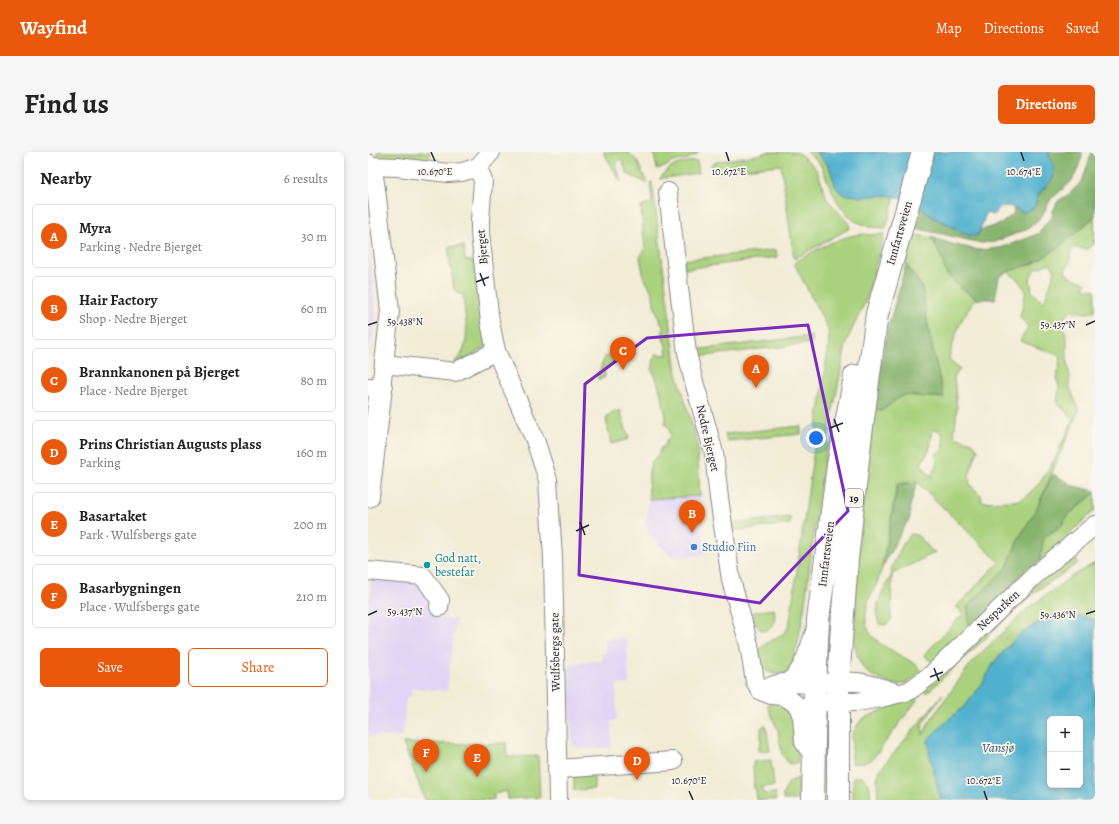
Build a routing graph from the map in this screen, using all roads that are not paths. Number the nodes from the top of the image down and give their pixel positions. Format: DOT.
graph roads {
  1 [pos="491,152"];
  2 [pos="923,152"];
  3 [pos="369,164"];
  4 [pos="478,167"];
  5 [pos="668,192"];
  6 [pos="877,314"];
  7 [pos="496,351"];
  8 [pos="384,364"];
  9 [pos="374,387"];
  10 [pos="368,496"];
  11 [pos="550,505"];
  12 [pos="1095,525"];
  13 [pos="368,571"];
  14 [pos="439,607"];
  15 [pos="818,620"];
  16 [pos="786,683"];
  17 [pos="758,686"];
  18 [pos="838,692"];
  19 [pos="815,693"];
  20 [pos="814,758"];
  21 [pos="673,761"];
  22 [pos="557,769"];
  23 [pos="558,800"];
  24 [pos="813,800"];
  25 [pos="838,800"];
  1 -- 4 [label="street"];
  2 -- 6 [label="main road, Innfartsveien / 19"];
  3 -- 4 [label="street"];
  3 -- 8 [label="street"];
  4 -- 7 [label="street, Bjerget"];
  5 -- 17 [label="street, Nedre Bjerget"];
  6 -- 15 [label="main road, Innfartsveien / 19"];
  6 -- 18 [label="main road, Innfartsveien / 19"];
  7 -- 8 [label="street"];
  7 -- 11 [label="street, Bjerget"];
  8 -- 9 [label="street"];
  9 -- 10 [label="main road"];
  11 -- 22 [label="street, Wulfsbergs gate"];
  12 -- 18 [label="street, Nesparken"];
  13 -- 14 [label="street"];
  15 -- 16 [label="street"];
  15 -- 19 [label="main road, Innfartsveien / 19"];
  16 -- 17 [label="street, Nesparken"];
  16 -- 19 [label="street, Nesparken"];
  17 -- 20 [label="street"];
  18 -- 19 [label="street, Nesparken"];
  18 -- 25 [label="main road, Innfartsveien / 19"];
  19 -- 20 [label="main road, Innfartsveien / 19"];
  20 -- 24 [label="main road, Innfartsveien / 19"];
  21 -- 22 [label="street"];
  22 -- 23 [label="street, Wulfsbergs gate"];
}
